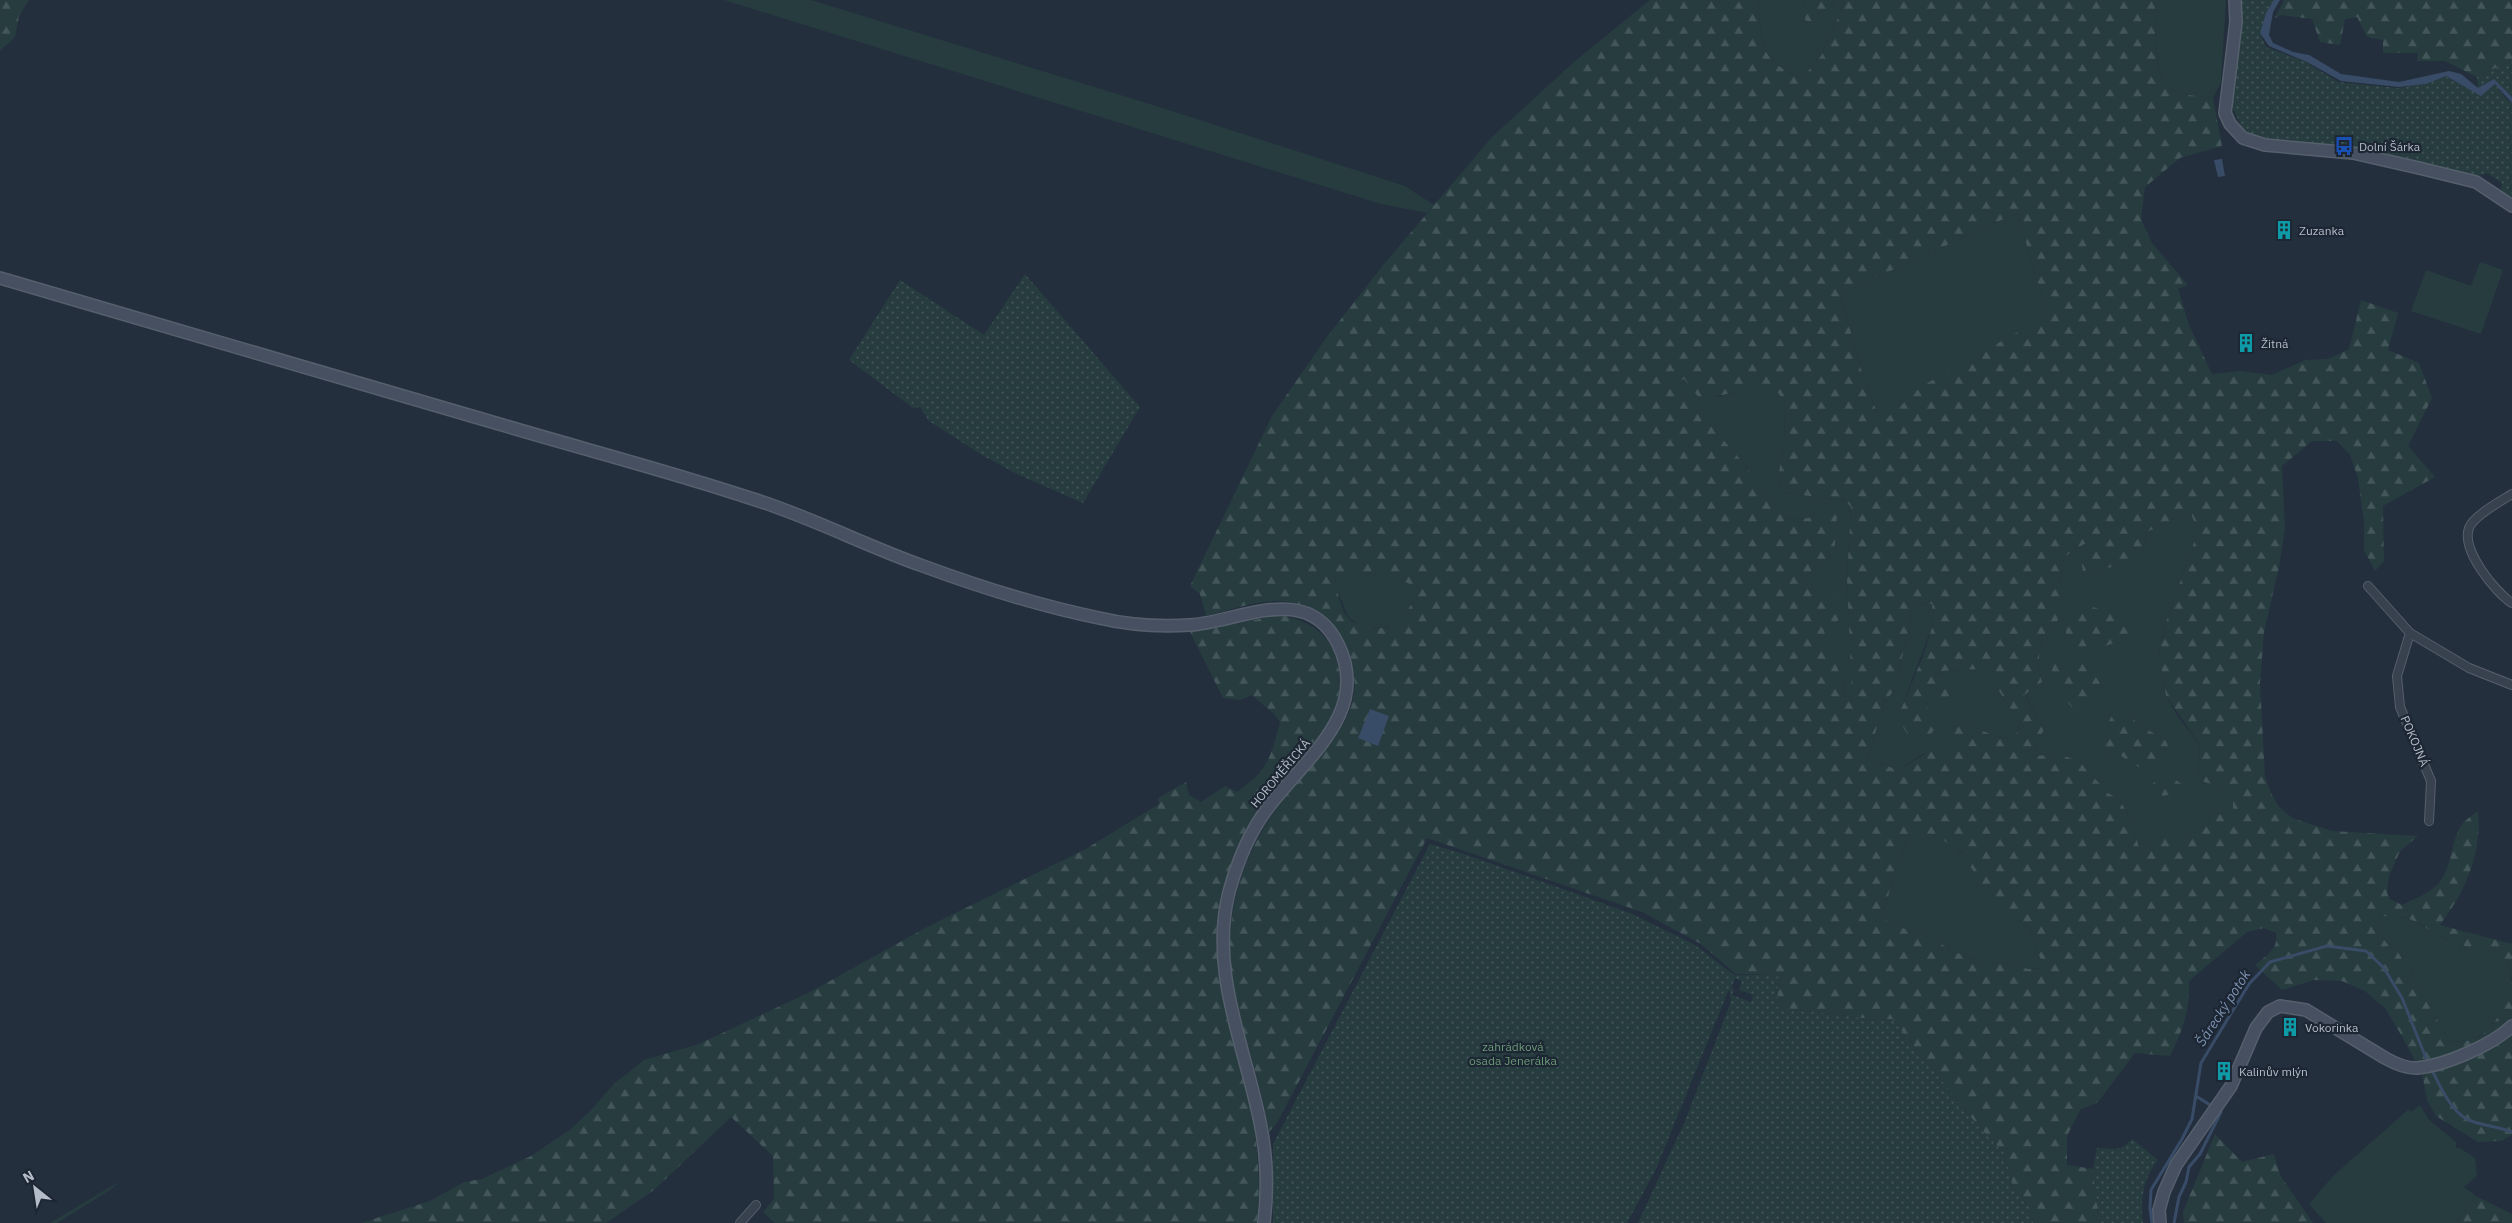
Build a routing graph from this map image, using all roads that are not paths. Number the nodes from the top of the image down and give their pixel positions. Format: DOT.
graph roads {
  1 [pos="2235,0"];
  2 [pos="2512,206"];
  3 [pos="0,278"];
  4 [pos="2512,494"];
  5 [pos="2368,586"];
  6 [pos="2512,603"];
  7 [pos="2410,633"];
  8 [pos="2512,685"];
  9 [pos="2429,821"];
  10 [pos="2512,1026"];
  11 [pos="756,1205"];
  12 [pos="740,1223"];
  13 [pos="1264,1223"];
  14 [pos="2160,1223"];
  1 -- 2 [label="main road"];
  3 -- 13 [label="main road, HOROMĚŘICKÁ"];
  4 -- 6 [label="street"];
  5 -- 7 [label="street"];
  7 -- 8 [label="street"];
  7 -- 9 [label="street, POKOJNÁ"];
  10 -- 14 [label="main road"];
  11 -- 12 [label="street"];
}
